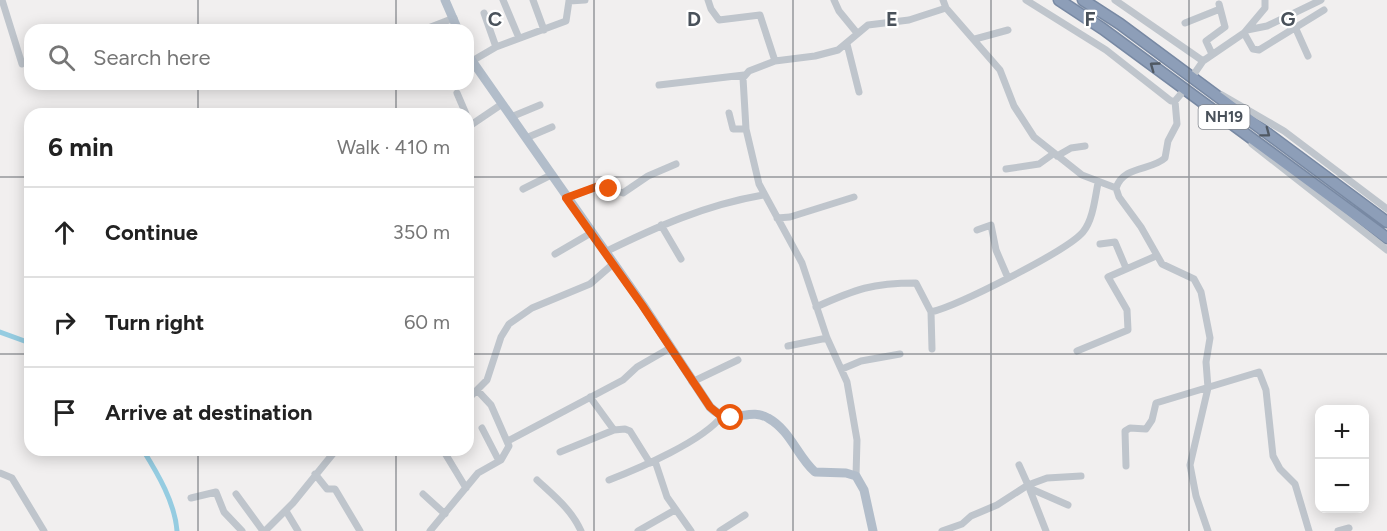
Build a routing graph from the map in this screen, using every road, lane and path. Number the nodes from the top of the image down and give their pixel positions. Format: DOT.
graph roads {
  1 [pos="2,0"];
  2 [pos="445,0"];
  3 [pos="503,0"];
  4 [pos="533,0"];
  5 [pos="585,0"];
  6 [pos="708,0"];
  7 [pos="834,0"];
  8 [pos="943,0"];
  9 [pos="1026,0"];
  10 [pos="1059,0"];
  11 [pos="1083,0"];
  12 [pos="1115,0"];
  13 [pos="1265,0"];
  14 [pos="1321,0"];
  15 [pos="1306,3"];
  16 [pos="946,8"];
  17 [pos="1324,10"];
  18 [pos="484,13"];
  19 [pos="1313,15"];
  20 [pos="454,18"];
  21 [pos="1185,23"];
  22 [pos="438,24"];
  23 [pos="456,24"];
  24 [pos="1295,27"];
  25 [pos="544,30"];
  26 [pos="1008,30"];
  27 [pos="1245,31"];
  28 [pos="857,33"];
  29 [pos="519,38"];
  30 [pos="975,39"];
  31 [pos="847,44"];
  32 [pos="496,47"];
  33 [pos="1212,54"];
  34 [pos="474,56"];
  35 [pos="1308,56"];
  36 [pos="775,61"];
  37 [pos="1203,61"];
  38 [pos="22,64"];
  39 [pos="474,64"];
  40 [pos="744,75"];
  41 [pos="1192,77"];
  42 [pos="659,85"];
  43 [pos="1203,86"];
  44 [pos="1185,88"];
  45 [pos="859,92"];
  46 [pos="457,93"];
  47 [pos="1175,102"];
  48 [pos="502,104"];
  49 [pos="540,105"];
  50 [pos="463,108"];
  51 [pos="1217,112"];
  52 [pos="729,113"];
  53 [pos="512,117"];
  54 [pos="474,121"];
  55 [pos="552,127"];
  56 [pos="746,129"];
  57 [pos="526,138"];
  58 [pos="1085,146"];
  59 [pos="1055,155"];
  60 [pos="675,164"];
  61 [pos="1006,169"];
  62 [pos="550,175"];
  63 [pos="1098,183"];
  64 [pos="1116,188"];
  65 [pos="523,189"];
  66 [pos="762,195"];
  67 [pos="854,197"];
  68 [pos="566,198"];
  69 [pos="1387,209"];
  70 [pos="777,218"];
  71 [pos="1387,222"];
  72 [pos="661,225"];
  73 [pos="977,230"];
  74 [pos="591,233"];
  75 [pos="1387,238"];
  76 [pos="1100,244"];
  77 [pos="1387,250"];
  78 [pos="604,252"];
  79 [pos="555,254"];
  80 [pos="1156,256"];
  81 [pos="681,259"];
  82 [pos="613,264"];
  83 [pos="1126,268"];
  84 [pos="1008,278"];
  85 [pos="816,307"];
  86 [pos="931,312"];
  87 [pos="827,338"];
  88 [pos="788,346"];
  89 [pos="670,348"];
  90 [pos="932,349"];
  91 [pos="1077,351"];
  92 [pos="900,354"];
  93 [pos="738,360"];
  94 [pos="842,369"];
  95 [pos="693,382"];
  96 [pos="1208,388"];
  97 [pos="477,390"];
  98 [pos="474,393"];
  99 [pos="590,397"];
  100 [pos="722,417"];
  101 [pos="482,428"];
  102 [pos="614,430"];
  103 [pos="508,441"];
  104 [pos="560,452"];
  105 [pos="331,456"];
  106 [pos="447,456"];
  107 [pos="498,461"];
  108 [pos="652,462"];
  109 [pos="1019,465"];
  110 [pos="1126,466"];
  111 [pos="0,473"];
  112 [pos="315,474"];
  113 [pos="856,476"];
  114 [pos="1081,476"];
  115 [pos="537,480"];
  116 [pos="609,480"];
  117 [pos="1029,486"];
  118 [pos="466,488"];
  119 [pos="236,494"];
  120 [pos="423,494"];
  121 [pos="190,498"];
  122 [pos="1068,505"];
  123 [pos="675,510"];
  124 [pos="286,511"];
  125 [pos="445,514"];
  126 [pos="745,515"];
  127 [pos="964,527"];
  128 [pos="1349,528"];
  129 [pos="44,531"];
  130 [pos="242,531"];
  131 [pos="264,531"];
  132 [pos="298,531"];
  133 [pos="360,531"];
  134 [pos="430,531"];
  135 [pos="581,531"];
  136 [pos="638,531"];
  137 [pos="691,531"];
  138 [pos="720,531"];
  139 [pos="873,531"];
  140 [pos="942,531"];
  141 [pos="1046,531"];
  142 [pos="1208,531"];
  143 [pos="1309,531"];
  144 [pos="1338,531"];
  1 -- 38 [label="street"];
  2 -- 20 [label="main road"];
  3 -- 29 [label="street"];
  4 -- 25 [label="street"];
  5 -- 25 [label="street"];
  6 -- 36 [label="street"];
  7 -- 28 [label="street"];
  8 -- 16 [label="street"];
  9 -- 47 [label="street"];
  44 -- 10 [label="highway, NH19, one-way"];
  11 -- 41 [label="highway, NH19"];
  12 -- 37 [label="street"];
  13 -- 27 [label="street"];
  14 -- 15 [label="street"];
  15 -- 19 [label="street"];
  15 -- 27 [label="street"];
  16 -- 28 [label="street"];
  16 -- 30 [label="street"];
  17 -- 19 [label="street"];
  18 -- 32 [label="street"];
  19 -- 24 [label="street"];
  20 -- 22 [label="street"];
  20 -- 23 [label="main road"];
  21 -- 33 [label="street"];
  24 -- 27 [label="street"];
  24 -- 35 [label="street"];
  25 -- 29 [label="street"];
  26 -- 30 [label="street"];
  27 -- 33 [label="street"];
  28 -- 31 [label="street"];
  29 -- 32 [label="street"];
  30 -- 59 [label="street"];
  31 -- 36 [label="street"];
  31 -- 45 [label="street"];
  32 -- 34 [label="street"];
  33 -- 37 [label="street"];
  36 -- 40 [label="street"];
  37 -- 41 [label="street"];
  39 -- 48 [label="main road"];
  40 -- 42 [label="street"];
  40 -- 56 [label="street"];
  41 -- 43 [label="highway, NH19"];
  43 -- 69 [label="street"];
  43 -- 71 [label="highway, NH19, one-way"];
  44 -- 47 [label="street"];
  44 -- 51 [label="highway, NH19"];
  46 -- 50 [label="street"];
  47 -- 64 [label="street"];
  48 -- 53 [label="main road"];
  48 -- 54 [label="street"];
  49 -- 53 [label="street"];
  51 -- 75 [label="highway, NH19"];
  51 -- 77 [label="street"];
  52 -- 56 [label="street"];
  53 -- 57 [label="main road"];
  55 -- 57 [label="street"];
  56 -- 66 [label="street"];
  57 -- 62 [label="main road"];
  58 -- 59 [label="street"];
  59 -- 61 [label="street"];
  59 -- 63 [label="street"];
  60 -- 68 [label="street"];
  62 -- 65 [label="street"];
  62 -- 68 [label="main road"];
  63 -- 64 [label="street"];
  63 -- 84 [label="street"];
  64 -- 80 [label="street"];
  66 -- 70 [label="street"];
  66 -- 72 [label="street"];
  67 -- 70 [label="street"];
  68 -- 74 [label="main road"];
  70 -- 85 [label="street"];
  72 -- 78 [label="street"];
  72 -- 81 [label="street"];
  73 -- 84 [label="street"];
  74 -- 78 [label="main road"];
  74 -- 79 [label="street"];
  76 -- 83 [label="street"];
  78 -- 82 [label="main road"];
  80 -- 83 [label="street"];
  80 -- 96 [label="street"];
  82 -- 89 [label="main road"];
  82 -- 97 [label="street"];
  83 -- 91 [label="street"];
  84 -- 86 [label="street"];
  85 -- 86 [label="street"];
  85 -- 87 [label="street"];
  86 -- 90 [label="street"];
  87 -- 88 [label="street"];
  87 -- 94 [label="street"];
  89 -- 95 [label="main road"];
  89 -- 99 [label="street"];
  92 -- 94 [label="street"];
  93 -- 95 [label="street"];
  94 -- 113 [label="street"];
  95 -- 100 [label="main road"];
  96 -- 110 [label="street"];
  96 -- 142 [label="street"];
  96 -- 143 [label="street"];
  97 -- 98 [label="street"];
  97 -- 103 [label="street"];
  99 -- 102 [label="street"];
  99 -- 103 [label="street"];
  100 -- 108 [label="street"];
  100 -- 113 [label="main road"];
  101 -- 107 [label="street"];
  102 -- 104 [label="street"];
  102 -- 108 [label="street"];
  103 -- 107 [label="street"];
  105 -- 112 [label="street"];
  106 -- 118 [label="street"];
  107 -- 118 [label="street"];
  108 -- 116 [label="street"];
  108 -- 123 [label="street"];
  109 -- 117 [label="street"];
  111 -- 129 [label="street"];
  112 -- 124 [label="street"];
  112 -- 133 [label="street"];
  113 -- 139 [label="main road"];
  114 -- 117 [label="street"];
  115 -- 135 [label="street"];
  117 -- 122 [label="street"];
  117 -- 127 [label="street"];
  117 -- 141 [label="street"];
  118 -- 125 [label="street"];
  119 -- 131 [label="street"];
  120 -- 125 [label="street"];
  121 -- 130 [label="street"];
  123 -- 136 [label="street"];
  123 -- 137 [label="street"];
  124 -- 131 [label="street"];
  124 -- 132 [label="street"];
  125 -- 134 [label="street"];
  126 -- 138 [label="street"];
  127 -- 140 [label="street"];
  128 -- 144 [label="street"];
}
